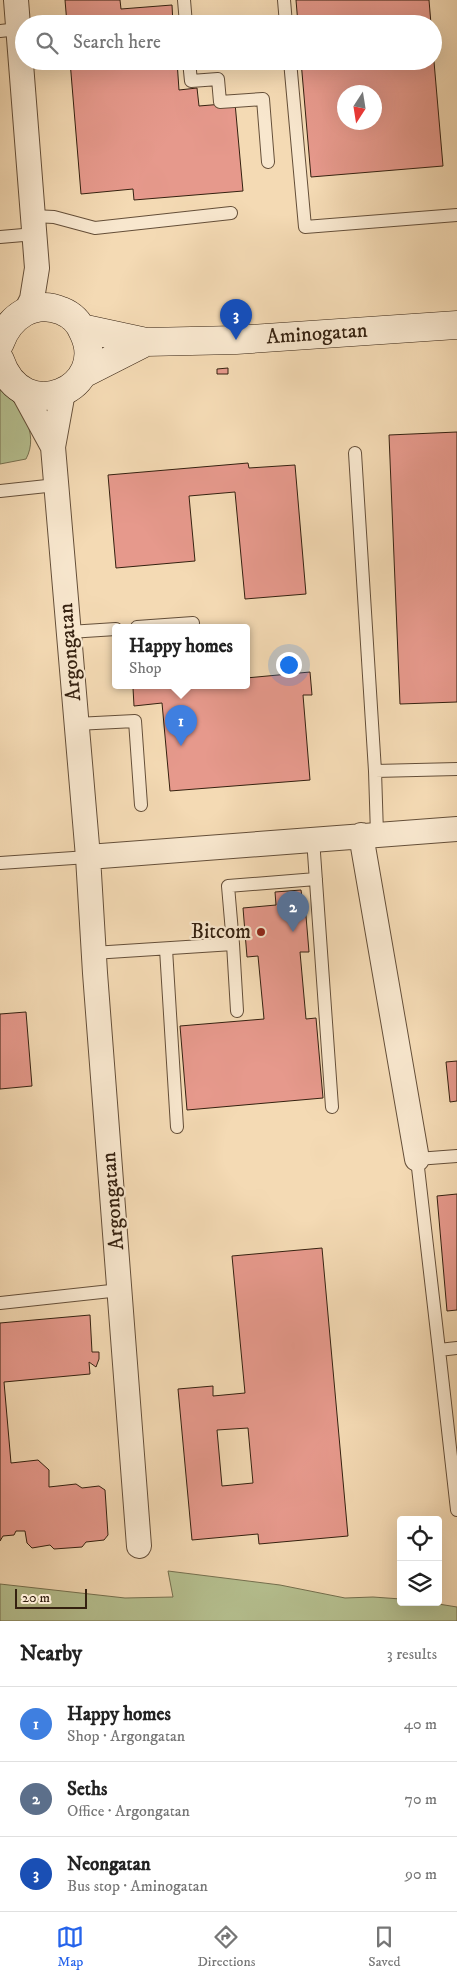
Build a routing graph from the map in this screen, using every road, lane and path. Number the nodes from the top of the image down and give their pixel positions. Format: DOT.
graph roads {
  1 [pos="16,0"];
  2 [pos="184,0"];
  3 [pos="284,0"];
  4 [pos="185,15"];
  5 [pos="285,15"];
  6 [pos="9,30"];
  7 [pos="190,70"];
  8 [pos="291,70"];
  9 [pos="268,162"];
  10 [pos="231,213"];
  11 [pos="457,215"];
  12 [pos="34,225"];
  13 [pos="0,237"];
  14 [pos="37,268"];
  15 [pos="60,310"];
  16 [pos="26,311"];
  17 [pos="457,325"];
  18 [pos="82,328"];
  19 [pos="1,336"];
  20 [pos="146,342"];
  21 [pos="7,374"];
  22 [pos="73,383"];
  23 [pos="53,447"];
  24 [pos="355,453"];
  25 [pos="56,485"];
  26 [pos="0,490"];
  27 [pos="193,623"];
  28 [pos="179,624"];
  29 [pos="112,629"];
  30 [pos="69,632"];
  31 [pos="76,724"];
  32 [pos="457,769"];
  33 [pos="375,771"];
  34 [pos="141,805"];
  35 [pos="457,829"];
  36 [pos="369,835"];
  37 [pos="313,838"];
  38 [pos="88,857"];
  39 [pos="0,863"];
  40 [pos="316,878"];
  41 [pos="233,944"];
  42 [pos="166,949"];
  43 [pos="93,953"];
  44 [pos="237,1010"];
  45 [pos="332,1107"];
  46 [pos="177,1127"];
  47 [pos="457,1156"];
  48 [pos="417,1159"];
  49 [pos="120,1290"];
  50 [pos="0,1303"];
  51 [pos="457,1348"];
  52 [pos="439,1350"];
  53 [pos="457,1510"];
  54 [pos="140,1546"];
  1 -- 6 [label="street"];
  2 -- 4 [label="lane"];
  3 -- 5 [label="lane"];
  6 -- 12 [label="street"];
  7 -- 9 [label="lane"];
  8 -- 11 [label="lane"];
  10 -- 12 [label="lane"];
  12 -- 13 [label="lane"];
  12 -- 14 [label="street"];
  14 -- 15 [label="street"];
  14 -- 16 [label="street"];
  15 -- 16 [label="street"];
  15 -- 18 [label="street"];
  16 -- 19 [label="street"];
  17 -- 20 [label="street, Aminogatan"];
  18 -- 20 [label="street, Aminogatan"];
  18 -- 22 [label="street"];
  20 -- 22 [label="street, Aminogatan"];
  21 -- 22 [label="street, Aminogatan"];
  21 -- 23 [label="street, Argongatan"];
  22 -- 23 [label="street, Argongatan"];
  23 -- 25 [label="street, Argongatan"];
  24 -- 33 [label="lane"];
  25 -- 26 [label="lane"];
  25 -- 30 [label="street, Argongatan"];
  27 -- 28 [label="lane"];
  29 -- 30 [label="lane"];
  30 -- 31 [label="street, Argongatan"];
  31 -- 34 [label="lane"];
  31 -- 38 [label="street, Argongatan"];
  32 -- 33 [label="lane"];
  33 -- 36 [label="lane"];
  35 -- 36 [label="street"];
  36 -- 37 [label="street"];
  36 -- 48 [label="street"];
  37 -- 38 [label="street"];
  37 -- 40 [label="lane"];
  38 -- 39 [label="lane"];
  38 -- 43 [label="street, Argongatan"];
  40 -- 41 [label="lane"];
  40 -- 45 [label="lane"];
  41 -- 42 [label="lane"];
  41 -- 44 [label="lane"];
  42 -- 43 [label="lane"];
  42 -- 46 [label="lane"];
  43 -- 49 [label="street, Argongatan"];
  47 -- 48 [label="lane"];
  48 -- 52 [label="lane"];
  49 -- 50 [label="lane"];
  49 -- 54 [label="street, Argongatan"];
  51 -- 52 [label="lane"];
  52 -- 53 [label="lane"];
}
